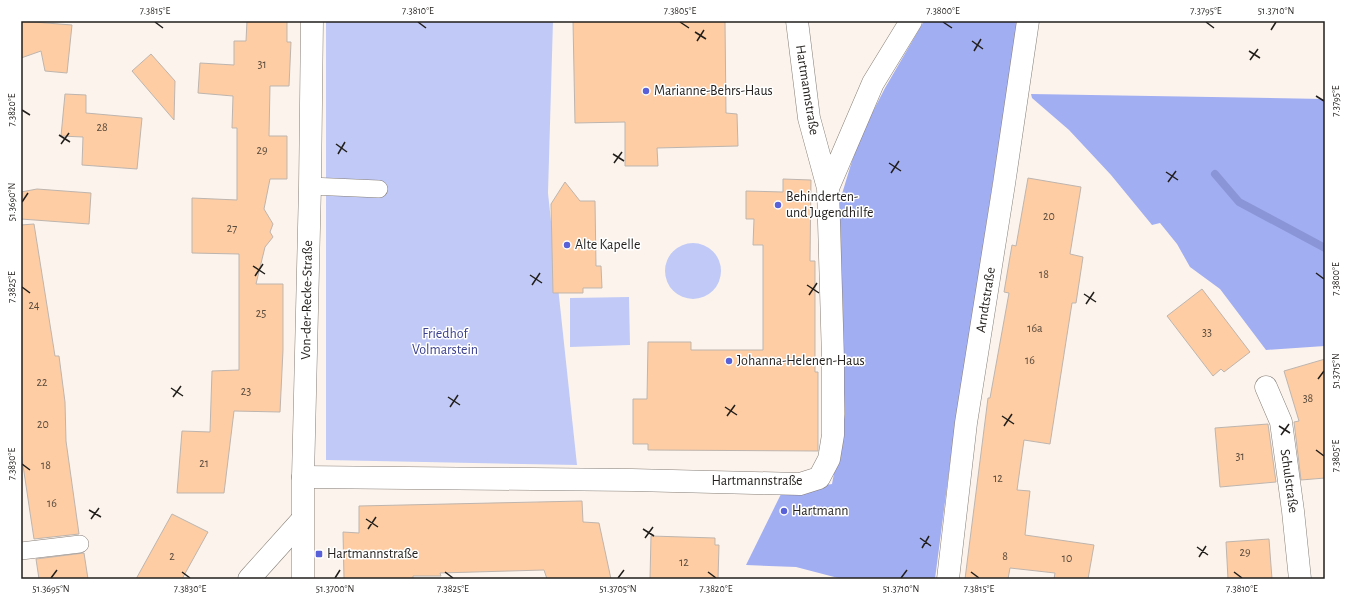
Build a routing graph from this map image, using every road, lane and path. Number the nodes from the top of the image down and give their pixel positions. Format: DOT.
graph roads {
  1 [pos="312,21"];
  2 [pos="797,21"];
  3 [pos="912,21"];
  4 [pos="1028,21"];
  5 [pos="310,186"];
  6 [pos="828,188"];
  7 [pos="379,189"];
  8 [pos="1266,387"];
  9 [pos="303,477"];
  10 [pos="302,520"];
  11 [pos="80,544"];
  12 [pos="21,551"];
  13 [pos="249,579"];
  14 [pos="303,579"];
  15 [pos="948,579"];
  16 [pos="1300,579"];
  1 -- 5 [label="street, Von-der-Recke-Straße"];
  2 -- 6 [label="street, Hartmannstraße"];
  3 -- 6 [label="street"];
  4 -- 15 [label="street, Arndtstraße"];
  5 -- 7 [label="lane"];
  5 -- 9 [label="street, Von-der-Recke-Straße"];
  6 -- 9 [label="street, Hartmannstraße"];
  8 -- 16 [label="street, Schulstraße"];
  9 -- 10 [label="street, Von-der-Recke-Straße"];
  10 -- 13 [label="street"];
  10 -- 14 [label="street, Von-der-Recke-Straße"];
  11 -- 12 [label="lane"];
}
